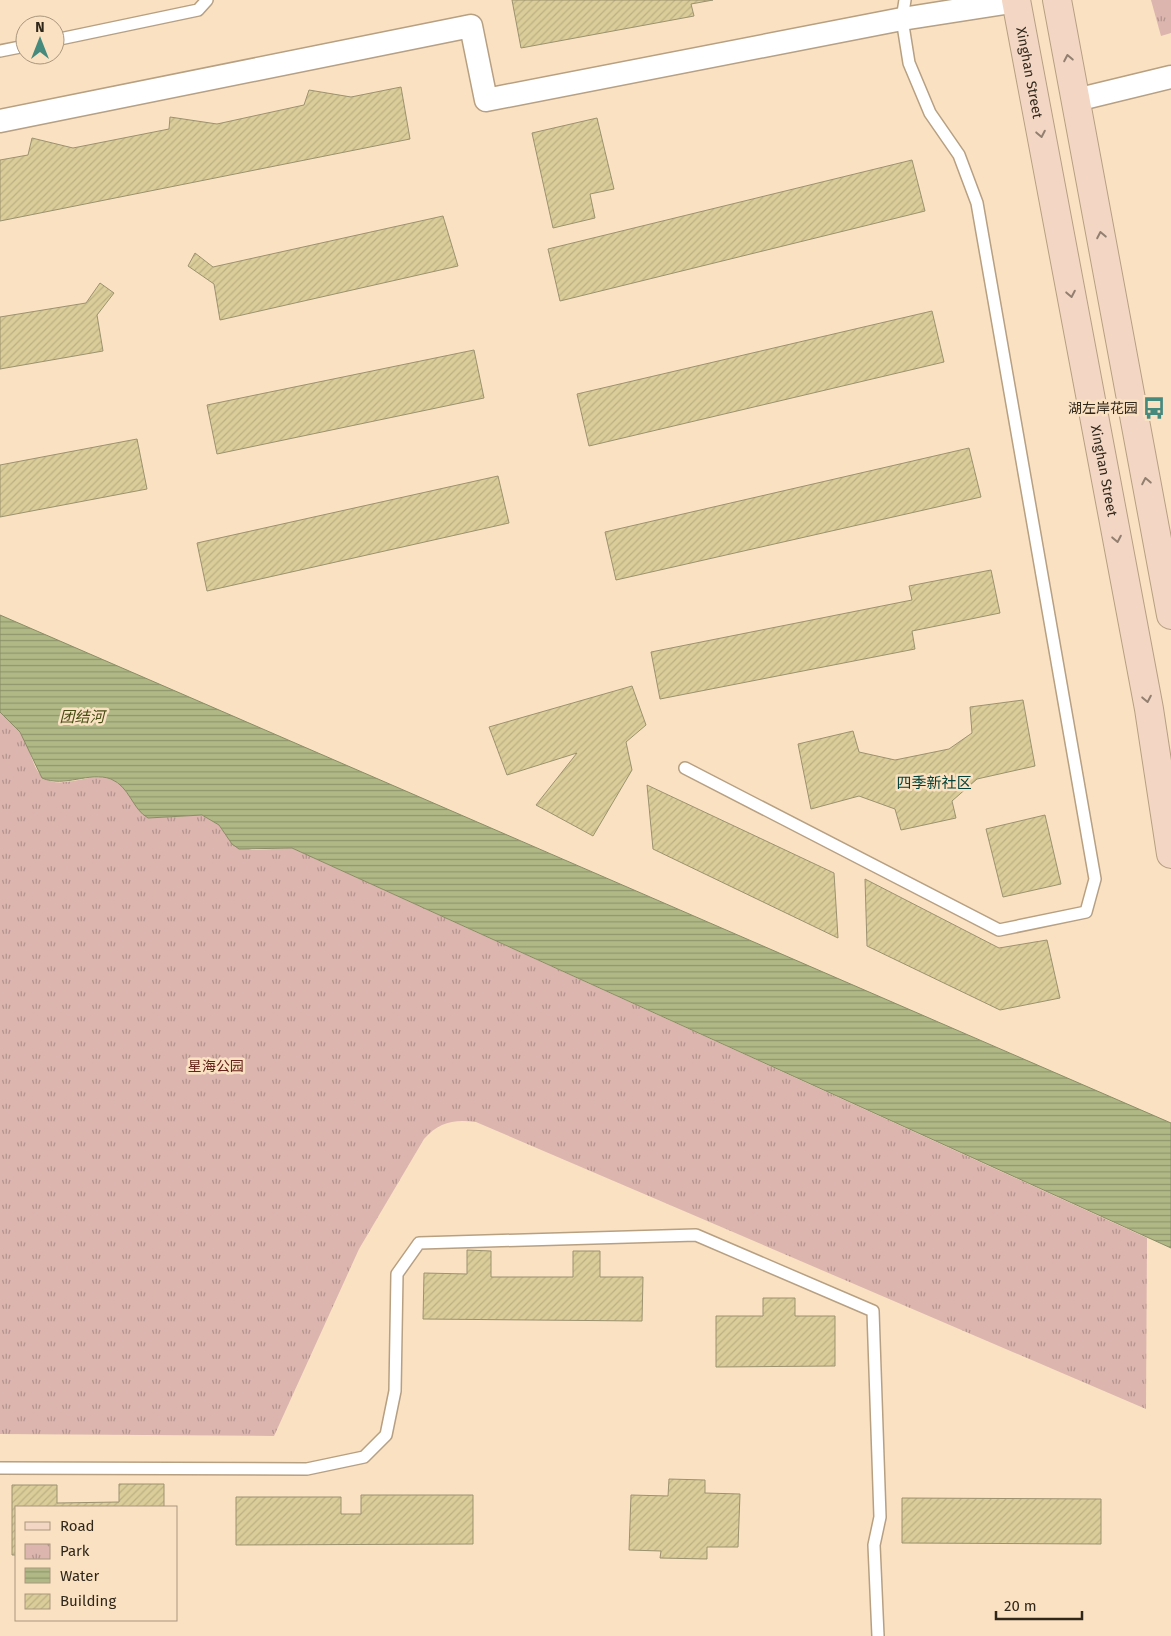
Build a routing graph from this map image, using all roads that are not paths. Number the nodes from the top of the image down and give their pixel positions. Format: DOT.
graph roads {
  1 [pos="207,0"];
  2 [pos="1057,0"];
  3 [pos="1017,1"];
  4 [pos="903,10"];
  5 [pos="65,38"];
  6 [pos="15,48"];
  7 [pos="0,51"];
  8 [pos="1171,77"];
  9 [pos="1076,100"];
  10 [pos="0,121"];
  11 [pos="1171,615"];
  12 [pos="685,768"];
  13 [pos="1171,854"];
  14 [pos="0,1468"];
  15 [pos="878,1636"];
  1 -- 5 [label="lane"];
  9 -- 2 [label="main road, one-way"];
  3 -- 4 [label="street"];
  3 -- 13 [label="main road, Xinghan Street, one-way"];
  4 -- 10 [label="street"];
  4 -- 12 [label="lane"];
  6 -- 7 [label="lane"];
  8 -- 9 [label="street"];
  11 -- 9 [label="main road, one-way"];
  14 -- 15 [label="lane"];
}
